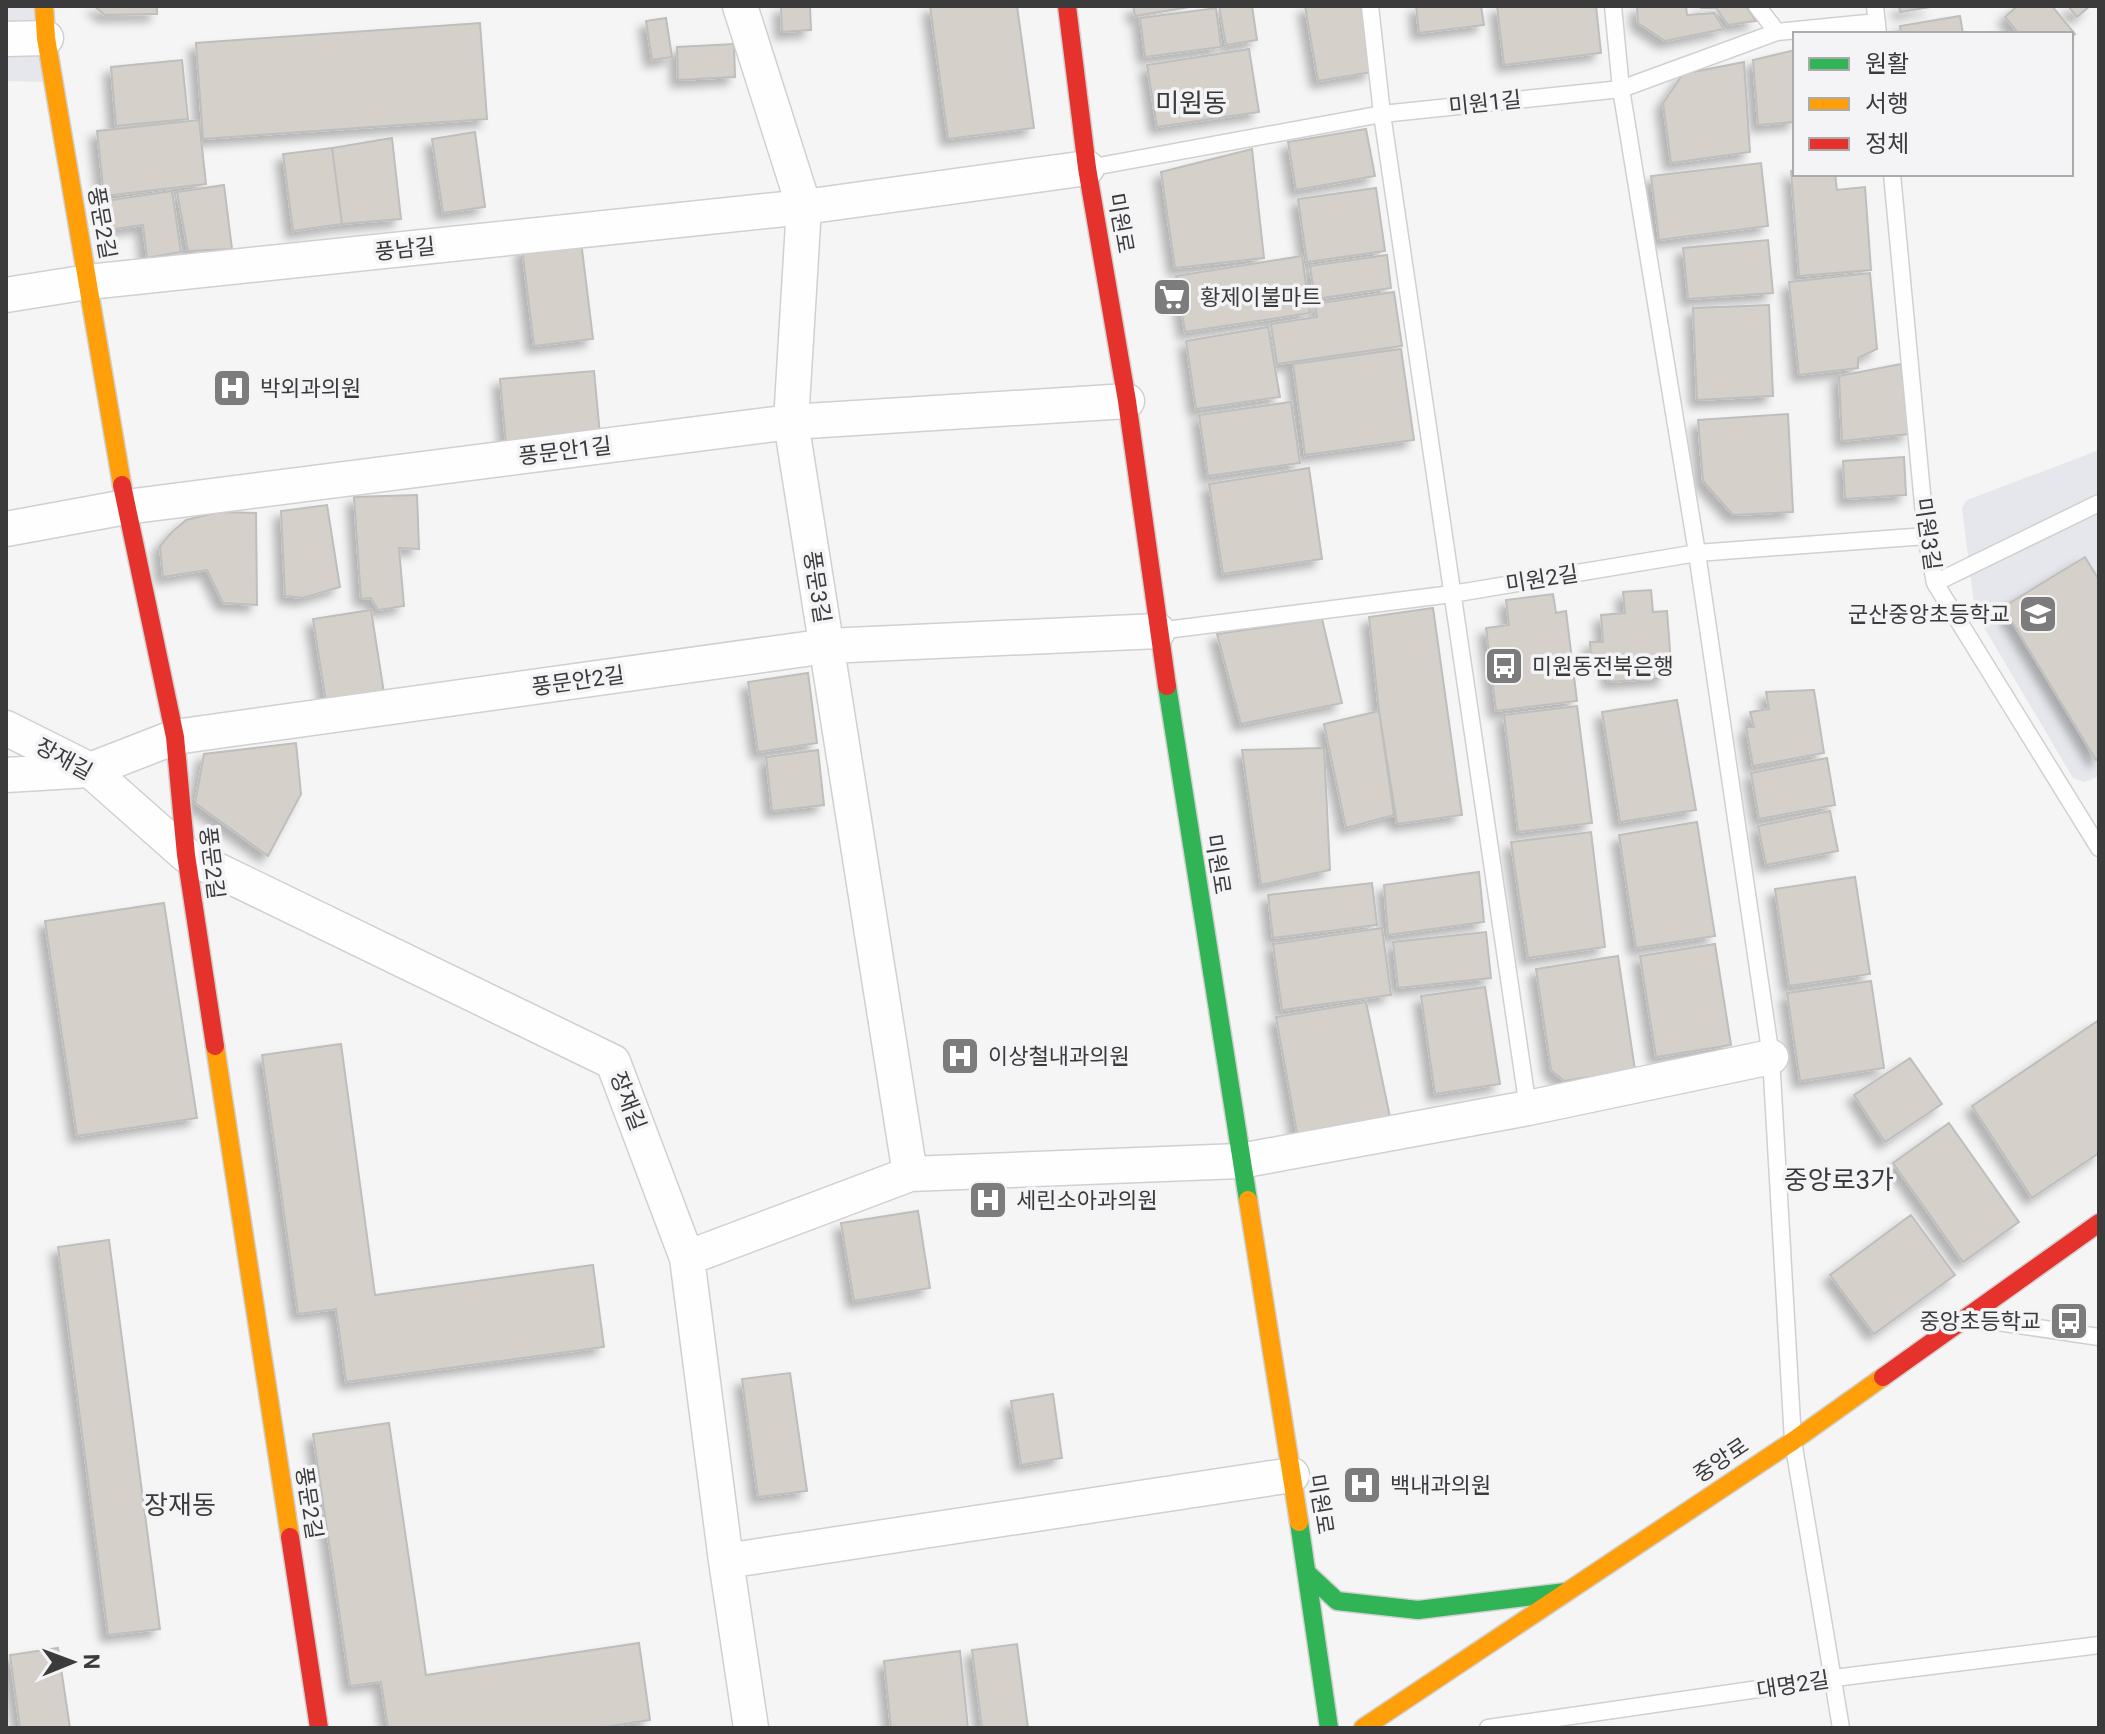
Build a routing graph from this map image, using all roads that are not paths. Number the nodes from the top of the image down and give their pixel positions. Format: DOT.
graph roads {
  1 [pos="740,6"];
  2 [pos="1067,6"];
  3 [pos="1370,6"];
  4 [pos="1613,6"];
  5 [pos="1757,6"];
  6 [pos="1877,21"];
  7 [pos="45,22"];
  8 [pos="1777,32"];
  9 [pos="6,39"];
  10 [pos="1621,89"];
  11 [pos="1382,114"];
  12 [pos="1087,168"];
  13 [pos="1892,176"];
  14 [pos="804,207"];
  15 [pos="88,282"];
  16 [pos="6,295"];
  17 [pos="1127,401"];
  18 [pos="791,422"];
  19 [pos="2099,503"];
  20 [pos="126,507"];
  21 [pos="6,529"];
  22 [pos="1926,536"];
  23 [pos="1697,553"];
  24 [pos="1935,583"];
  25 [pos="1452,594"];
  26 [pos="1158,631"];
  27 [pos="827,646"];
  28 [pos="6,728"];
  29 [pos="175,737"];
  30 [pos="90,770"];
  31 [pos="6,775"];
  32 [pos="2099,848"];
  33 [pos="186,855"];
  34 [pos="1771,1057"];
  35 [pos="1528,1108"];
  36 [pos="1240,1161"];
  37 [pos="910,1174"];
  38 [pos="2099,1223"];
  39 [pos="687,1258"];
  40 [pos="1969,1317"];
  41 [pos="2099,1337"];
  42 [pos="1793,1441"];
  43 [pos="1292,1475"];
  44 [pos="726,1561"];
  45 [pos="1307,1573"];
  46 [pos="1566,1592"];
  47 [pos="2099,1645"];
  48 [pos="1834,1678"];
  49 [pos="319,1728"];
  50 [pos="751,1728"];
  51 [pos="1329,1728"];
  52 [pos="1363,1728"];
  53 [pos="1488,1728"];
  54 [pos="1841,1728"];
  1 -- 14 [label="street, 풍문3길"];
  2 -- 12 [label="street, 미원로"];
  3 -- 11 [label="lane"];
  4 -- 10 [label="lane"];
  5 -- 8 [label="lane"];
  6 -- 8 [label="lane, 미원1길"];
  7 -- 9 [label="street"];
  7 -- 15 [label="street, 풍문2길"];
  8 -- 10 [label="lane, 미원1길"];
  10 -- 11 [label="lane, 미원1길"];
  10 -- 23 [label="lane"];
  11 -- 12 [label="lane, 미원1길"];
  11 -- 25 [label="lane"];
  12 -- 14 [label="street, 풍남길"];
  12 -- 17 [label="street, 미원로"];
  13 -- 22 [label="lane, 미원3길"];
  14 -- 15 [label="street, 풍남길"];
  14 -- 18 [label="street, 풍문3길"];
  15 -- 16 [label="street, 풍남길"];
  15 -- 20 [label="street, 풍문2길"];
  17 -- 18 [label="street, 풍문안1길"];
  17 -- 26 [label="street, 미원로"];
  18 -- 20 [label="street, 풍문안1길"];
  18 -- 27 [label="street, 풍문3길"];
  19 -- 24 [label="lane"];
  20 -- 21 [label="street, 풍문안1길"];
  20 -- 29 [label="street, 풍문2길"];
  22 -- 23 [label="lane, 미원2길"];
  22 -- 24 [label="lane, 미원3길"];
  23 -- 25 [label="lane, 미원2길"];
  23 -- 34 [label="lane"];
  24 -- 32 [label="lane, 미원3길"];
  25 -- 26 [label="lane, 미원2길"];
  25 -- 35 [label="lane"];
  26 -- 27 [label="street, 풍문안2길"];
  26 -- 36 [label="street, 미원로"];
  27 -- 29 [label="street, 풍문안2길"];
  27 -- 37 [label="street, 풍문3길"];
  28 -- 30 [label="street, 장재길"];
  29 -- 30 [label="street, 풍문안2길"];
  29 -- 33 [label="street, 풍문2길"];
  30 -- 31 [label="street, 풍문안2길"];
  30 -- 33 [label="street, 장재길"];
  33 -- 39 [label="street, 장재길"];
  33 -- 49 [label="street, 풍문2길"];
  34 -- 35 [label="street"];
  34 -- 42 [label="lane"];
  35 -- 36 [label="street"];
  36 -- 37 [label="street"];
  36 -- 43 [label="street, 미원로"];
  37 -- 39 [label="street"];
  38 -- 40 [label="street, 중앙로"];
  39 -- 44 [label="street, 장재길"];
  40 -- 41 [label="lane"];
  40 -- 42 [label="street, 중앙로"];
  42 -- 46 [label="street, 중앙로"];
  42 -- 48 [label="lane"];
  43 -- 44 [label="street"];
  43 -- 45 [label="street, 미원로"];
  44 -- 50 [label="street, 장재길"];
  45 -- 46 [label="street"];
  45 -- 51 [label="street, 미원로"];
  46 -- 52 [label="street, 중앙로"];
  47 -- 48 [label="lane, 대명2길"];
  48 -- 53 [label="lane, 대명2길"];
  48 -- 54 [label="lane"];
}
